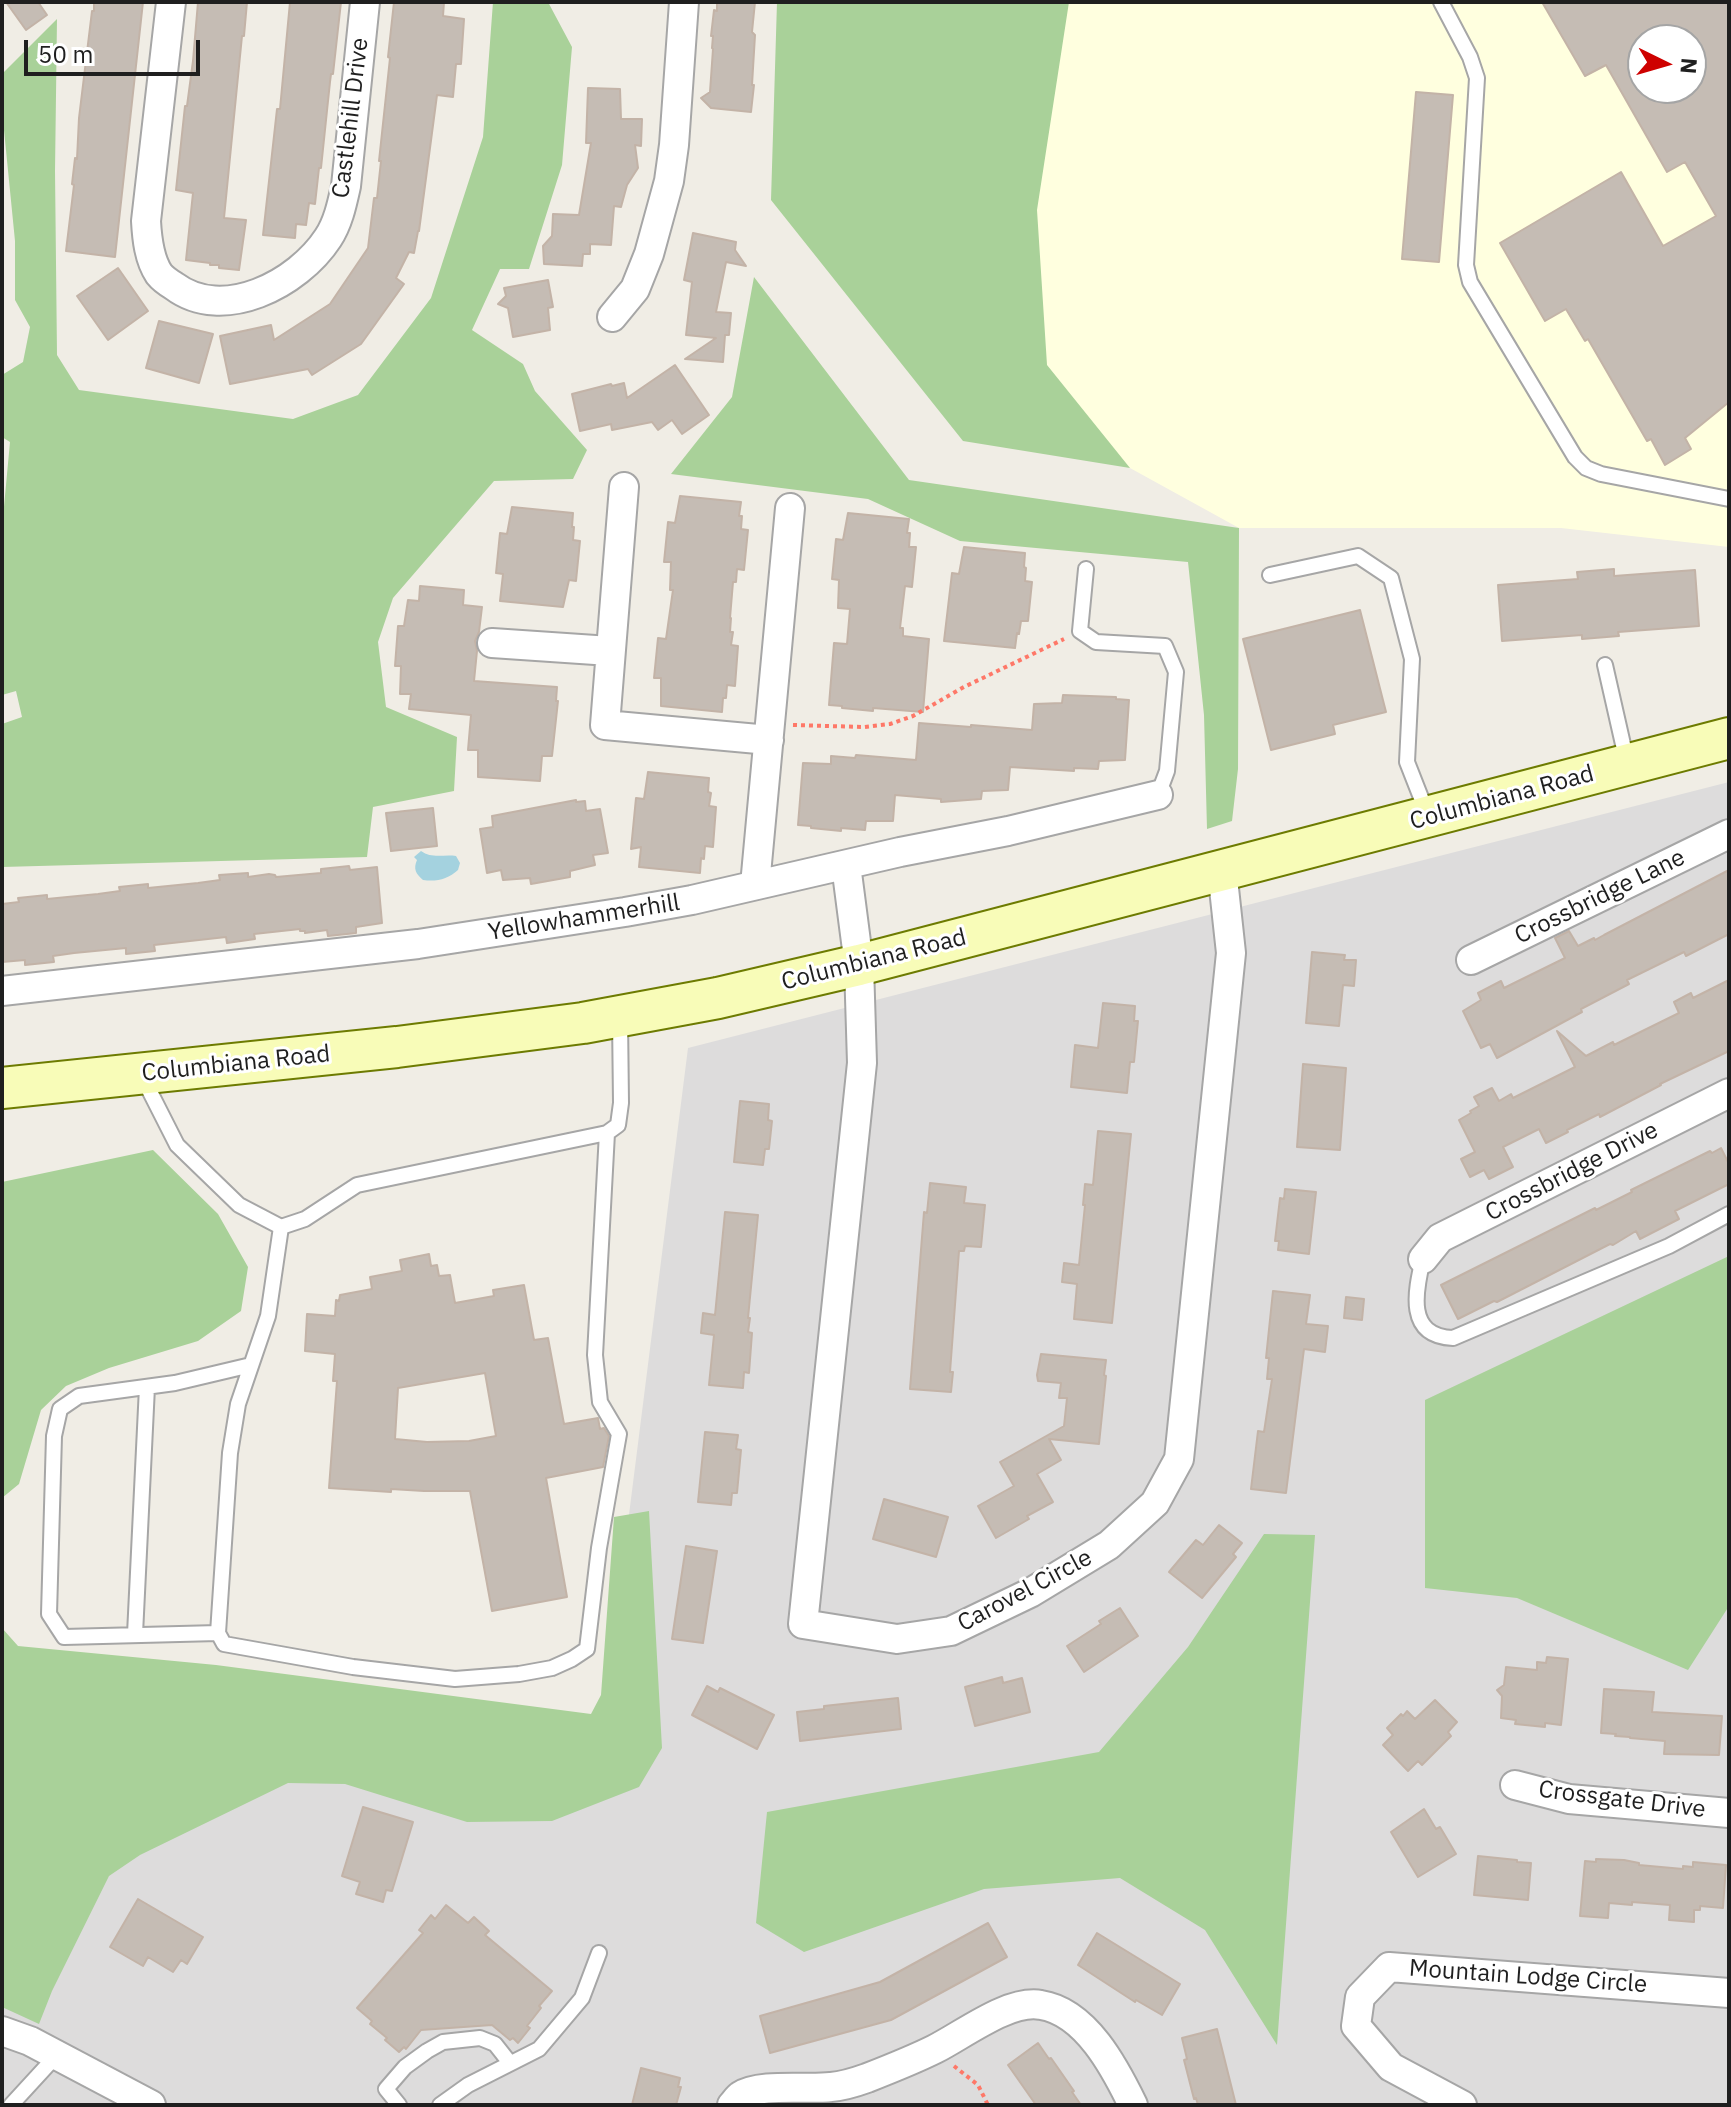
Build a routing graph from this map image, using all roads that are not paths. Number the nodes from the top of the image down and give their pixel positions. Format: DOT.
graph roads {
  1 [pos="171,2"];
  2 [pos="365,2"];
  3 [pos="684,2"];
  4 [pos="1441,2"];
  5 [pos="612,317"];
  6 [pos="624,487"];
  7 [pos="1729,499"];
  8 [pos="790,508"];
  9 [pos="1086,569"];
  10 [pos="1270,575"];
  11 [pos="492,643"];
  12 [pos="610,651"];
  13 [pos="1605,665"];
  14 [pos="769,732"];
  15 [pos="1729,738"];
  16 [pos="1628,765"];
  17 [pos="1158,795"];
  18 [pos="1429,817"];
  19 [pos="1729,834"];
  20 [pos="846,865"];
  21 [pos="1222,870"];
  22 [pos="755,885"];
  23 [pos="1471,960"];
  24 [pos="859,965"];
  25 [pos="2,991"];
  26 [pos="620,1017"];
  27 [pos="141,1074"];
  28 [pos="2,1088"];
  29 [pos="1729,1093"];
  30 [pos="607,1133"];
  31 [pos="1729,1214"];
  32 [pos="281,1227"];
  33 [pos="1423,1259"];
  34 [pos="251,1365"];
  35 [pos="147,1387"];
  36 [pos="218,1633"];
  37 [pos="135,1634"];
  38 [pos="1515,1785"];
  39 [pos="1729,1813"];
  40 [pos="599,1953"];
  41 [pos="1729,1993"];
  42 [pos="2,2031"];
  43 [pos="56,2056"];
  44 [pos="510,2063"];
  45 [pos="11,2105"];
  46 [pos="151,2105"];
  47 [pos="399,2105"];
  48 [pos="440,2105"];
  49 [pos="732,2105"];
  50 [pos="1133,2105"];
  51 [pos="1462,2105"];
  1 -- 2 [label="street, Castlehill Drive"];
  3 -- 5 [label="street"];
  4 -- 7 [label="lane"];
  6 -- 12 [label="street"];
  8 -- 14 [label="street"];
  9 -- 17 [label="lane"];
  10 -- 18 [label="lane"];
  11 -- 12 [label="street"];
  12 -- 14 [label="street"];
  13 -- 16 [label="lane"];
  14 -- 22 [label="street"];
  15 -- 16 [label="main road, Columbiana Road"];
  16 -- 18 [label="main road, Columbiana Road"];
  17 -- 20 [label="street, Yellowhammerhill"];
  18 -- 21 [label="main road, Columbiana Road"];
  19 -- 23 [label="street, Crossbridge Lane"];
  20 -- 22 [label="street, Yellowhammerhill"];
  20 -- 24 [label="street"];
  21 -- 24 [label="main road, Columbiana Road"];
  21 -- 24 [label="street, Carovel Circle"];
  22 -- 25 [label="street, Yellowhammerhill"];
  24 -- 26 [label="main road, Columbiana Road"];
  26 -- 27 [label="main road, Columbiana Road"];
  26 -- 30 [label="lane"];
  27 -- 28 [label="main road, Columbiana Road"];
  27 -- 32 [label="lane"];
  29 -- 33 [label="street, Crossbridge Drive"];
  30 -- 32 [label="lane"];
  30 -- 36 [label="lane"];
  31 -- 33 [label="lane"];
  32 -- 34 [label="lane"];
  34 -- 35 [label="lane"];
  34 -- 36 [label="lane"];
  35 -- 37 [label="lane"];
  35 -- 37 [label="lane"];
  36 -- 37 [label="lane"];
  38 -- 39 [label="street, Crossgate Drive"];
  40 -- 44 [label="lane"];
  41 -- 51 [label="street, Mountain Lodge Circle"];
  42 -- 43 [label="street"];
  43 -- 45 [label="lane"];
  43 -- 46 [label="street"];
  44 -- 47 [label="lane"];
  44 -- 48 [label="lane"];
  49 -- 50 [label="street"];
}
